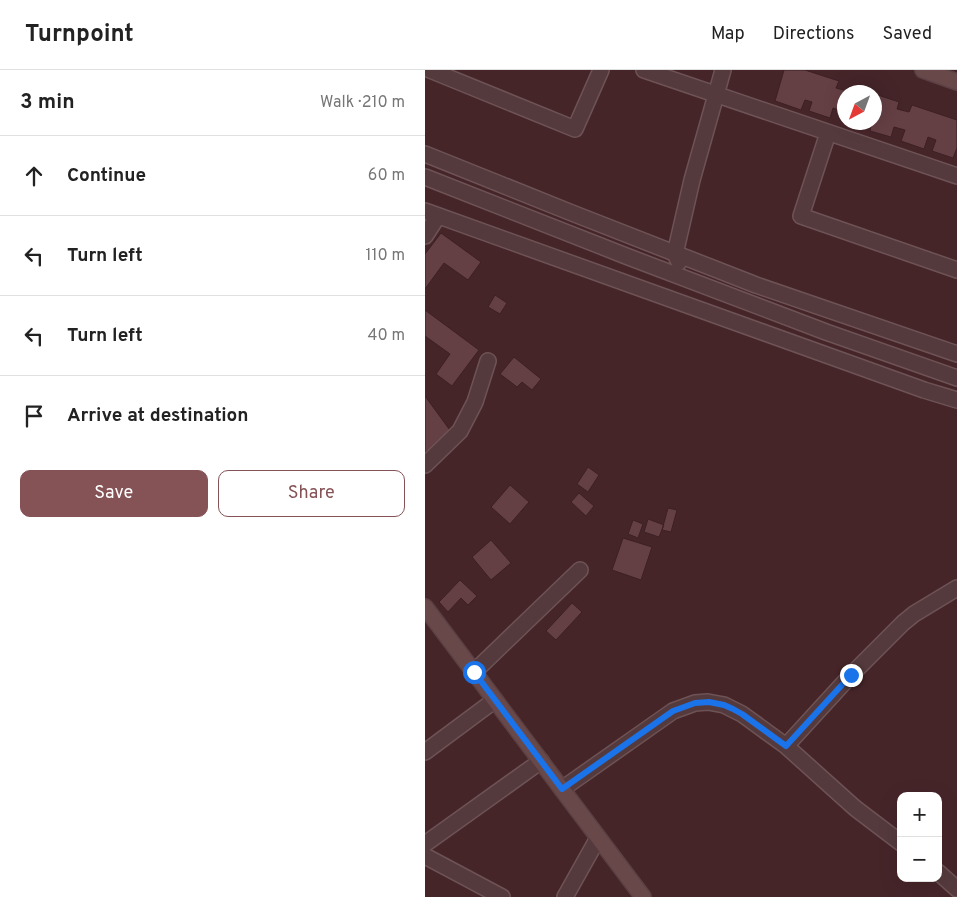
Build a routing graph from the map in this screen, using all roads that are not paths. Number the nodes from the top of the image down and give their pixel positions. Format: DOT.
graph roads {
  1 [pos="430,70"];
  2 [pos="601,70"];
  3 [pos="644,70"];
  4 [pos="723,70"];
  5 [pos="923,70"];
  6 [pos="957,82"];
  7 [pos="716,95"];
  8 [pos="828,133"];
  9 [pos="425,154"];
  10 [pos="957,176"];
  11 [pos="425,177"];
  12 [pos="432,214"];
  13 [pos="425,236"];
  14 [pos="675,254"];
  15 [pos="957,270"];
  16 [pos="690,280"];
  17 [pos="957,354"];
  18 [pos="488,361"];
  19 [pos="957,378"];
  20 [pos="957,400"];
  21 [pos="425,465"];
  22 [pos="581,570"];
  23 [pos="957,588"];
  24 [pos="425,607"];
  25 [pos="474,672"];
  26 [pos="495,700"];
  27 [pos="786,746"];
  28 [pos="425,752"];
  29 [pos="541,761"];
  30 [pos="562,789"];
  31 [pos="599,838"];
  32 [pos="897,840"];
  33 [pos="425,844"];
  34 [pos="425,856"];
  35 [pos="942,876"];
  36 [pos="957,889"];
  37 [pos="502,897"];
  38 [pos="565,897"];
  39 [pos="643,897"];
  1 -- 2 [label="street"];
  3 -- 7 [label="street"];
  4 -- 7 [label="street"];
  5 -- 6 [label="main road"];
  7 -- 8 [label="street"];
  7 -- 14 [label="street"];
  8 -- 10 [label="street"];
  8 -- 15 [label="street"];
  9 -- 14 [label="street"];
  11 -- 16 [label="street"];
  12 -- 13 [label="street"];
  12 -- 20 [label="street"];
  14 -- 16 [label="street"];
  14 -- 17 [label="street"];
  16 -- 19 [label="street"];
  18 -- 21 [label="street"];
  22 -- 25 [label="street"];
  23 -- 27 [label="street"];
  24 -- 25 [label="main road"];
  25 -- 26 [label="main road"];
  26 -- 28 [label="street"];
  26 -- 29 [label="main road"];
  27 -- 30 [label="street"];
  27 -- 32 [label="street"];
  29 -- 30 [label="main road"];
  29 -- 33 [label="street"];
  30 -- 31 [label="main road"];
  31 -- 38 [label="street"];
  31 -- 39 [label="main road"];
  34 -- 37 [label="street"];
  35 -- 36 [label="street"];
}
